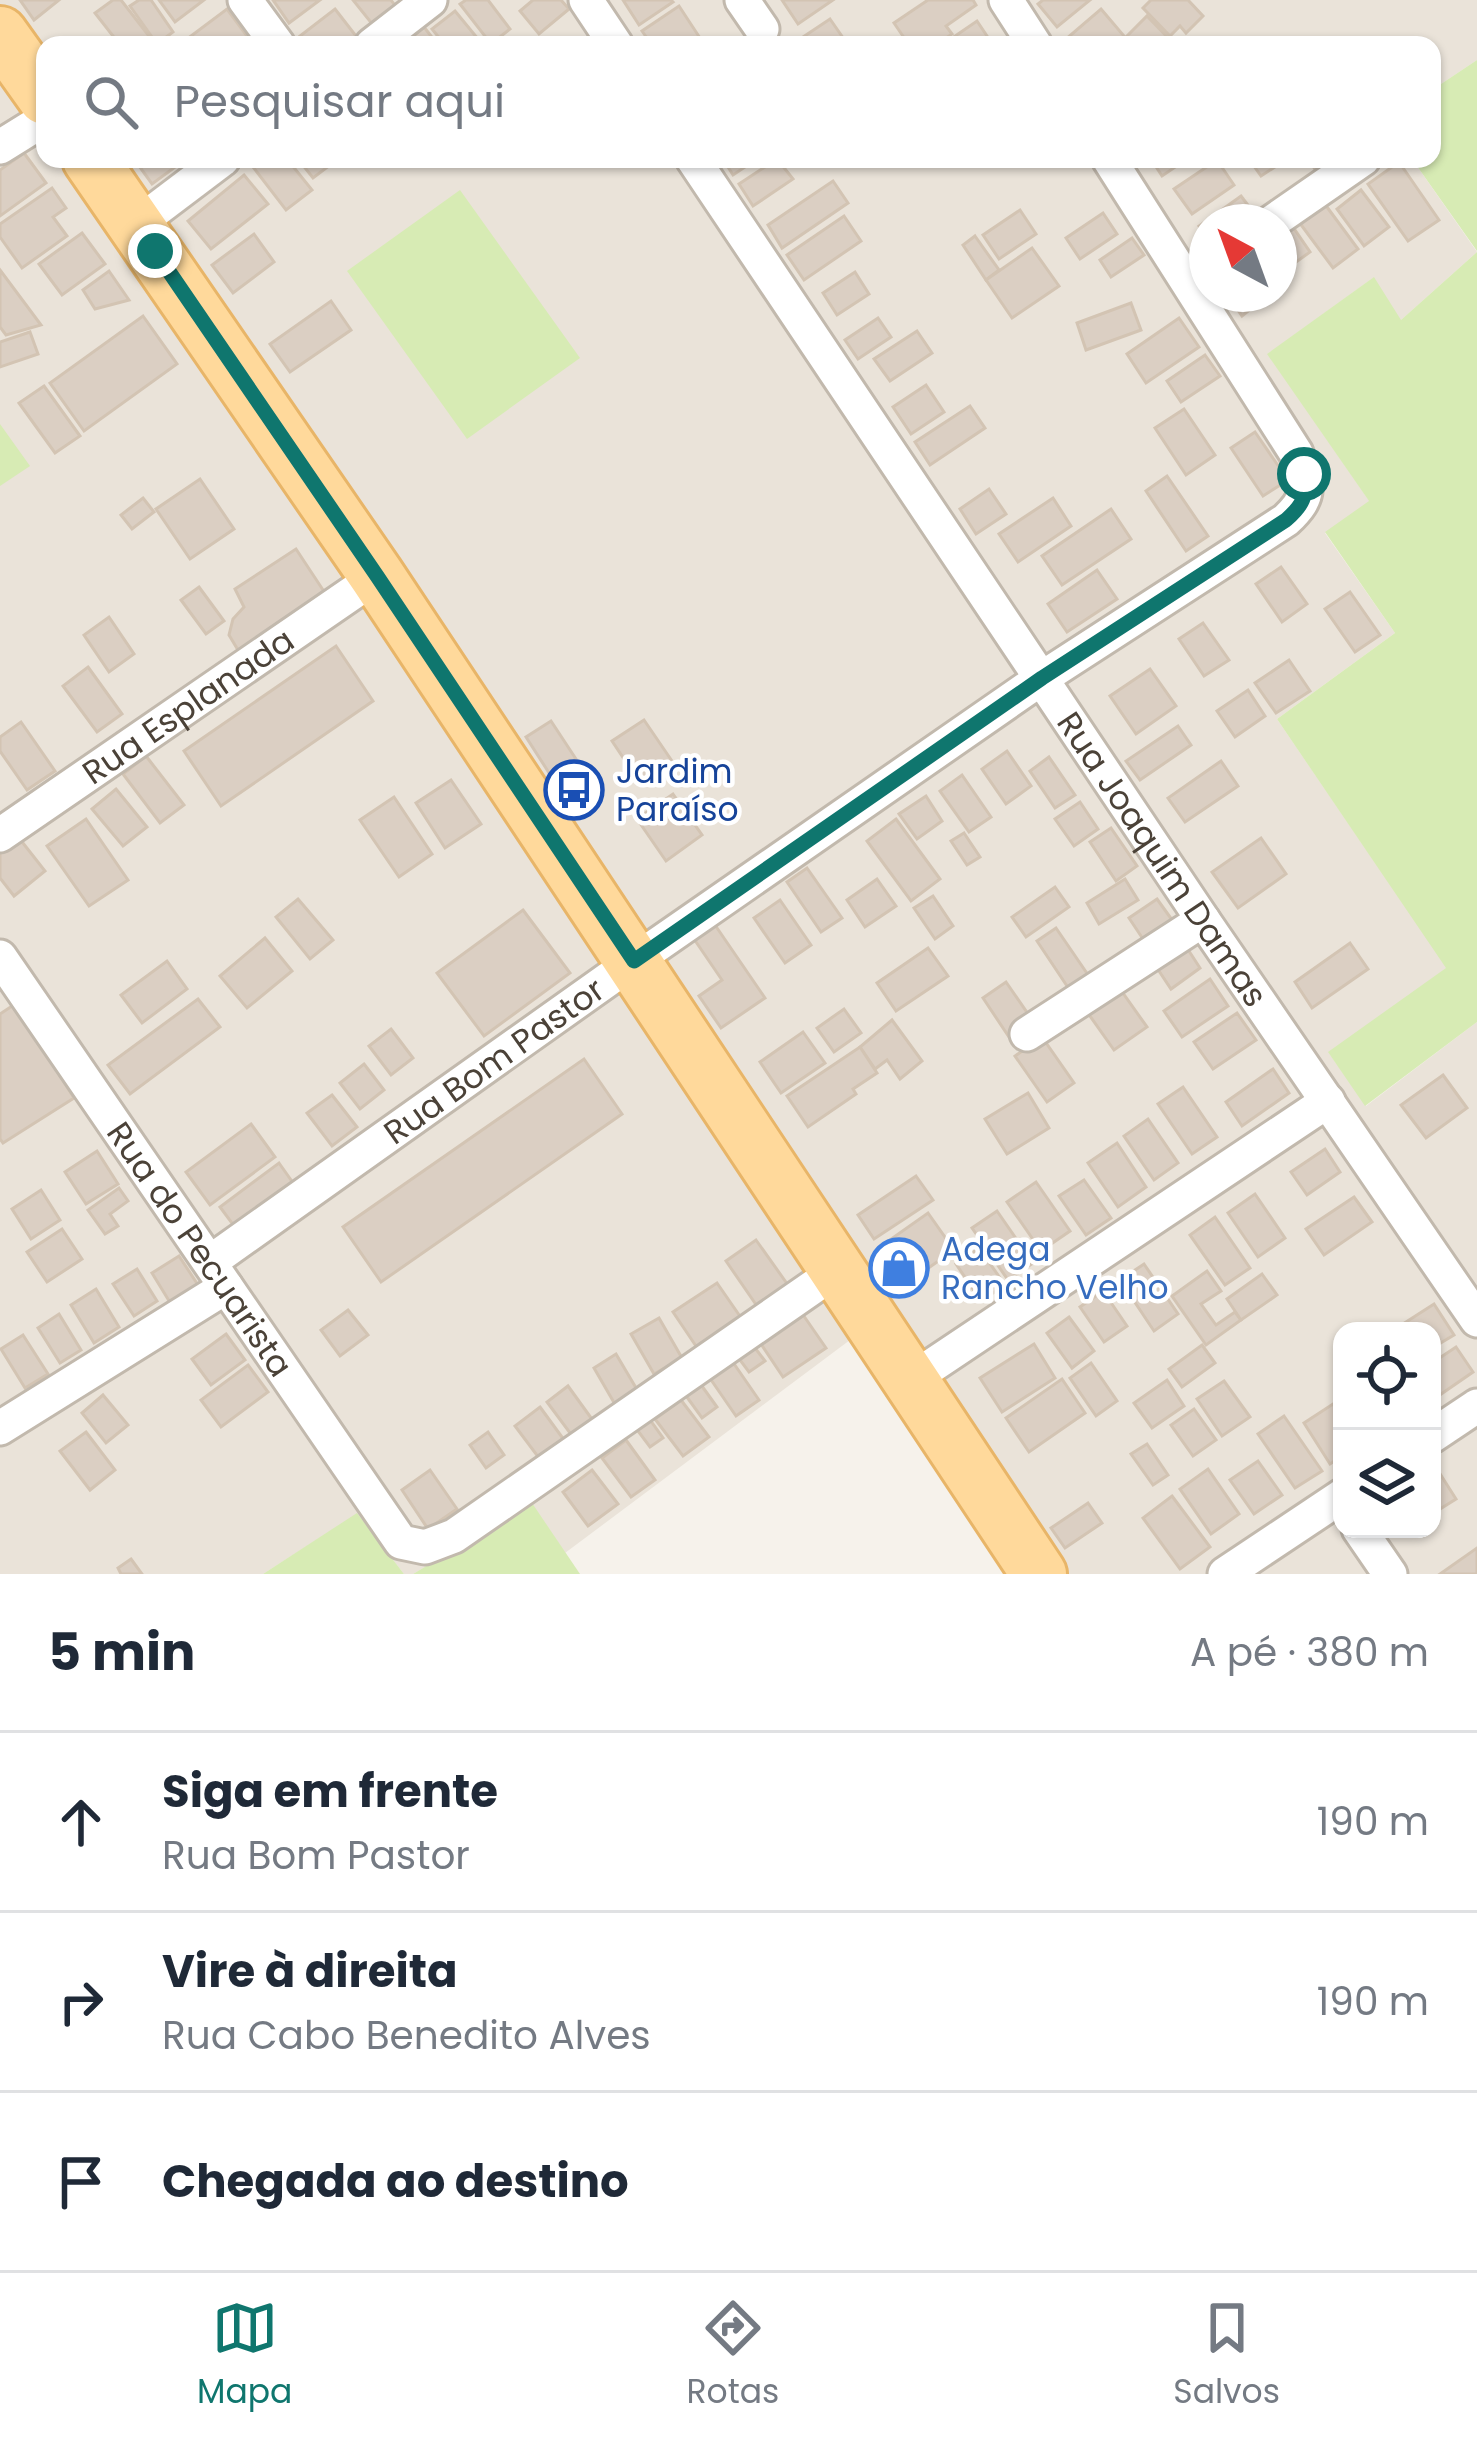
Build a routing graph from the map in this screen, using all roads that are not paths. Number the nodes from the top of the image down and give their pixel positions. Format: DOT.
graph roads {
  1 [pos="245,0"];
  2 [pos="430,0"];
  3 [pos="586,0"];
  4 [pos="742,0"];
  5 [pos="1006,0"];
  6 [pos="762,29"];
  7 [pos="0,34"];
  8 [pos="271,36"];
  9 [pos="384,36"];
  10 [pos="610,36"];
  11 [pos="1029,36"];
  12 [pos="36,84"];
  13 [pos="36,124"];
  14 [pos="0,146"];
  15 [pos="97,168"];
  16 [pos="211,168"];
  17 [pos="699,168"];
  18 [pos="1116,168"];
  19 [pos="1350,168"];
  20 [pos="1297,205"];
  21 [pos="137,224"];
  22 [pos="1189,264"];
  23 [pos="1218,312"];
  24 [pos="377,576"];
  25 [pos="1042,678"];
  26 [pos="0,835"];
  27 [pos="1203,920"];
  28 [pos="0,957"];
  29 [pos="634,961"];
  30 [pos="1027,1034"];
  31 [pos="1328,1102"];
  32 [pos="839,1269"];
  33 [pos="218,1274"];
  34 [pos="1477,1320"];
  35 [pos="912,1379"];
  36 [pos="1477,1406"];
  37 [pos="0,1428"];
  38 [pos="1441,1430"];
  39 [pos="1333,1505"];
  40 [pos="1365,1538"];
  41 [pos="1039,1574"];
  42 [pos="1226,1574"];
  43 [pos="1390,1574"];
  1 -- 8 [label="street"];
  2 -- 9 [label="street"];
  3 -- 10 [label="street"];
  4 -- 6 [label="street"];
  5 -- 11 [label="street"];
  7 -- 12 [label="main road"];
  13 -- 14 [label="street"];
  15 -- 21 [label="main road"];
  16 -- 21 [label="street"];
  17 -- 25 [label="street, Rua Joaquim Damas"];
  18 -- 22 [label="street"];
  19 -- 20 [label="street"];
  21 -- 24 [label="main road"];
  23 -- 25 [label="street, Rua Bom Pastor"];
  24 -- 26 [label="street, Rua Esplanada"];
  24 -- 29 [label="main road"];
  25 -- 27 [label="street, Rua Joaquim Damas"];
  25 -- 29 [label="street, Rua Bom Pastor"];
  27 -- 30 [label="street"];
  27 -- 31 [label="street, Rua Joaquim Damas"];
  28 -- 33 [label="street, Rua do Pecuarista"];
  29 -- 32 [label="main road"];
  29 -- 33 [label="street, Rua Bom Pastor"];
  31 -- 34 [label="street, Rua Joaquim Damas"];
  31 -- 35 [label="street"];
  32 -- 33 [label="street, Rua do Pecuarista"];
  32 -- 35 [label="main road"];
  33 -- 37 [label="street, Rua Bom Pastor"];
  35 -- 41 [label="main road"];
  36 -- 38 [label="street"];
  39 -- 42 [label="street"];
  40 -- 43 [label="street"];
}
